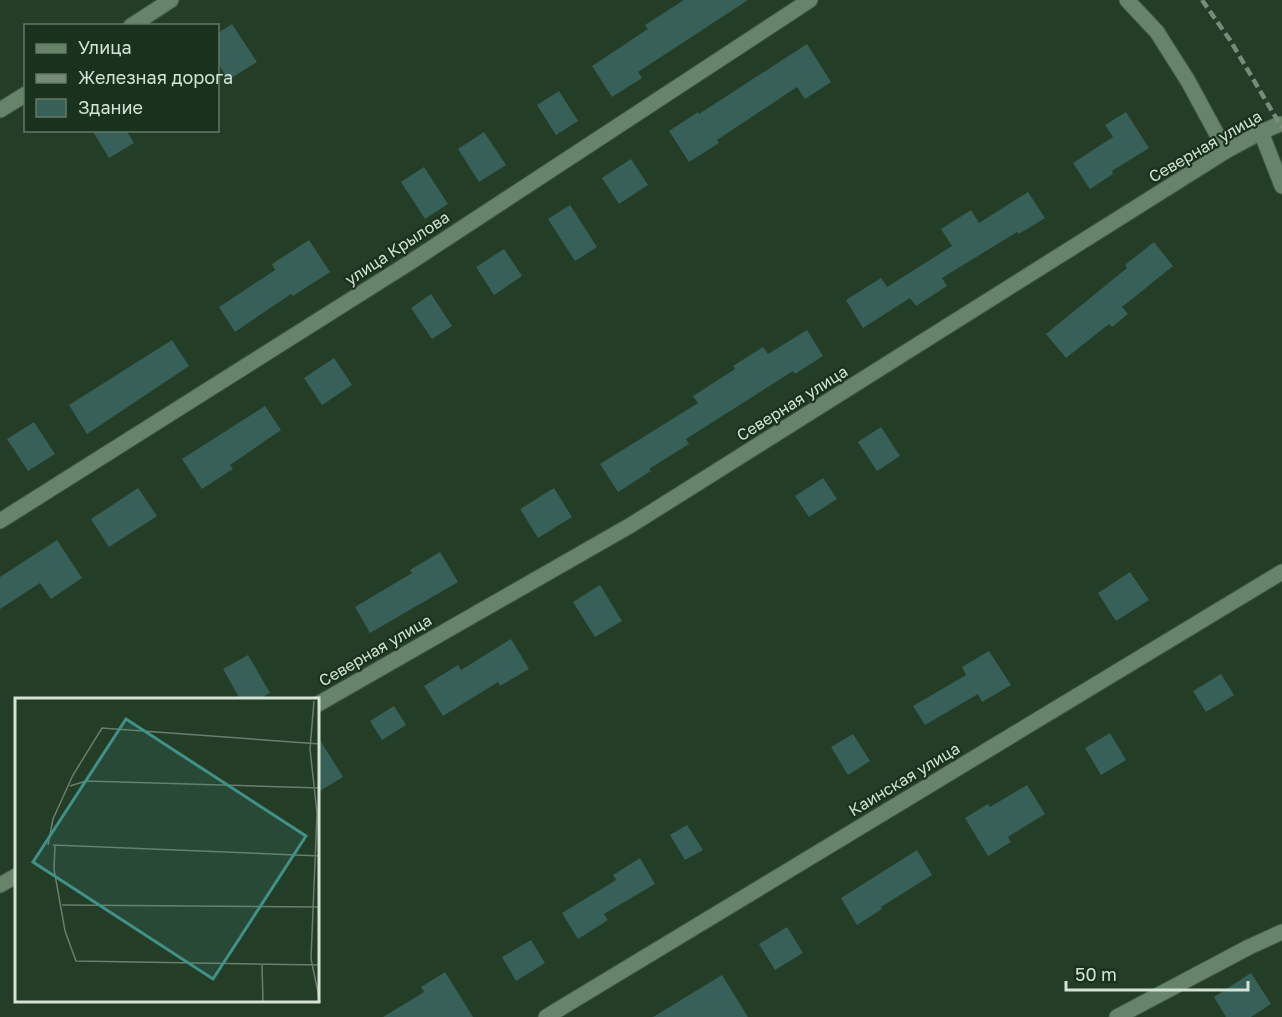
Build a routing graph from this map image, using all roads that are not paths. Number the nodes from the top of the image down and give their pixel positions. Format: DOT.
graph roads {
  1 [pos="171,0"];
  2 [pos="810,0"];
  3 [pos="1127,0"];
  4 [pos="134,24"];
  5 [pos="24,95"];
  6 [pos="0,110"];
  7 [pos="1280,124"];
  8 [pos="1261,132"];
  9 [pos="1226,151"];
  10 [pos="1282,186"];
  11 [pos="0,521"];
  12 [pos="1282,572"];
  13 [pos="320,703"];
  14 [pos="15,877"];
  15 [pos="0,885"];
  16 [pos="1282,932"];
  17 [pos="546,1017"];
  18 [pos="1118,1017"];
  1 -- 4 [label="street"];
  2 -- 11 [label="street, улица Крылова"];
  3 -- 9 [label="street"];
  5 -- 6 [label="street"];
  7 -- 8 [label="street, Северная улица"];
  8 -- 9 [label="street, Северная улица"];
  8 -- 10 [label="street"];
  9 -- 13 [label="street, Северная улица"];
  12 -- 17 [label="street, Каинская улица"];
  14 -- 15 [label="street"];
  16 -- 18 [label="street"];
}
